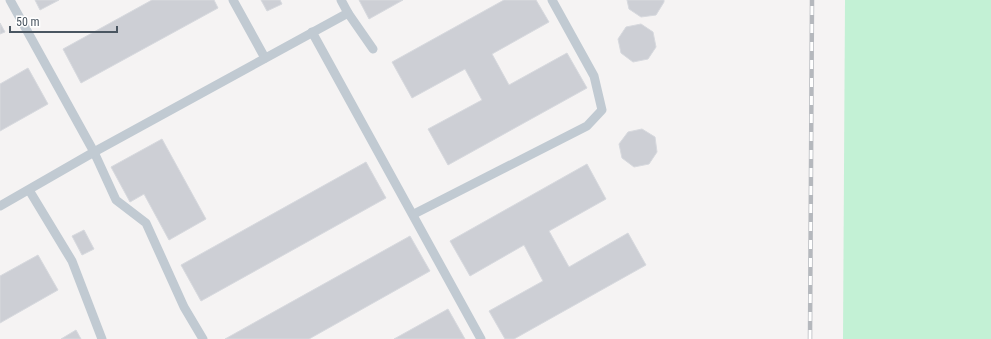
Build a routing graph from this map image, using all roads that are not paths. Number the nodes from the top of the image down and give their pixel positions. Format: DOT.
graph roads {
  1 [pos="10,0"];
  2 [pos="233,0"];
  3 [pos="341,0"];
  4 [pos="552,0"];
  5 [pos="348,12"];
  6 [pos="312,32"];
  7 [pos="373,49"];
  8 [pos="265,58"];
  9 [pos="94,152"];
  10 [pos="29,190"];
  11 [pos="0,206"];
  12 [pos="414,214"];
  13 [pos="102,339"];
  14 [pos="203,339"];
  15 [pos="481,339"];
  1 -- 9 [label="lane"];
  2 -- 8 [label="lane"];
  3 -- 5 [label="lane"];
  4 -- 12 [label="lane"];
  5 -- 6 [label="lane"];
  5 -- 7 [label="lane"];
  6 -- 8 [label="lane"];
  6 -- 12 [label="lane"];
  8 -- 9 [label="lane"];
  9 -- 10 [label="lane"];
  9 -- 14 [label="lane"];
  10 -- 11 [label="lane"];
  10 -- 13 [label="lane"];
  12 -- 15 [label="lane"];
}
